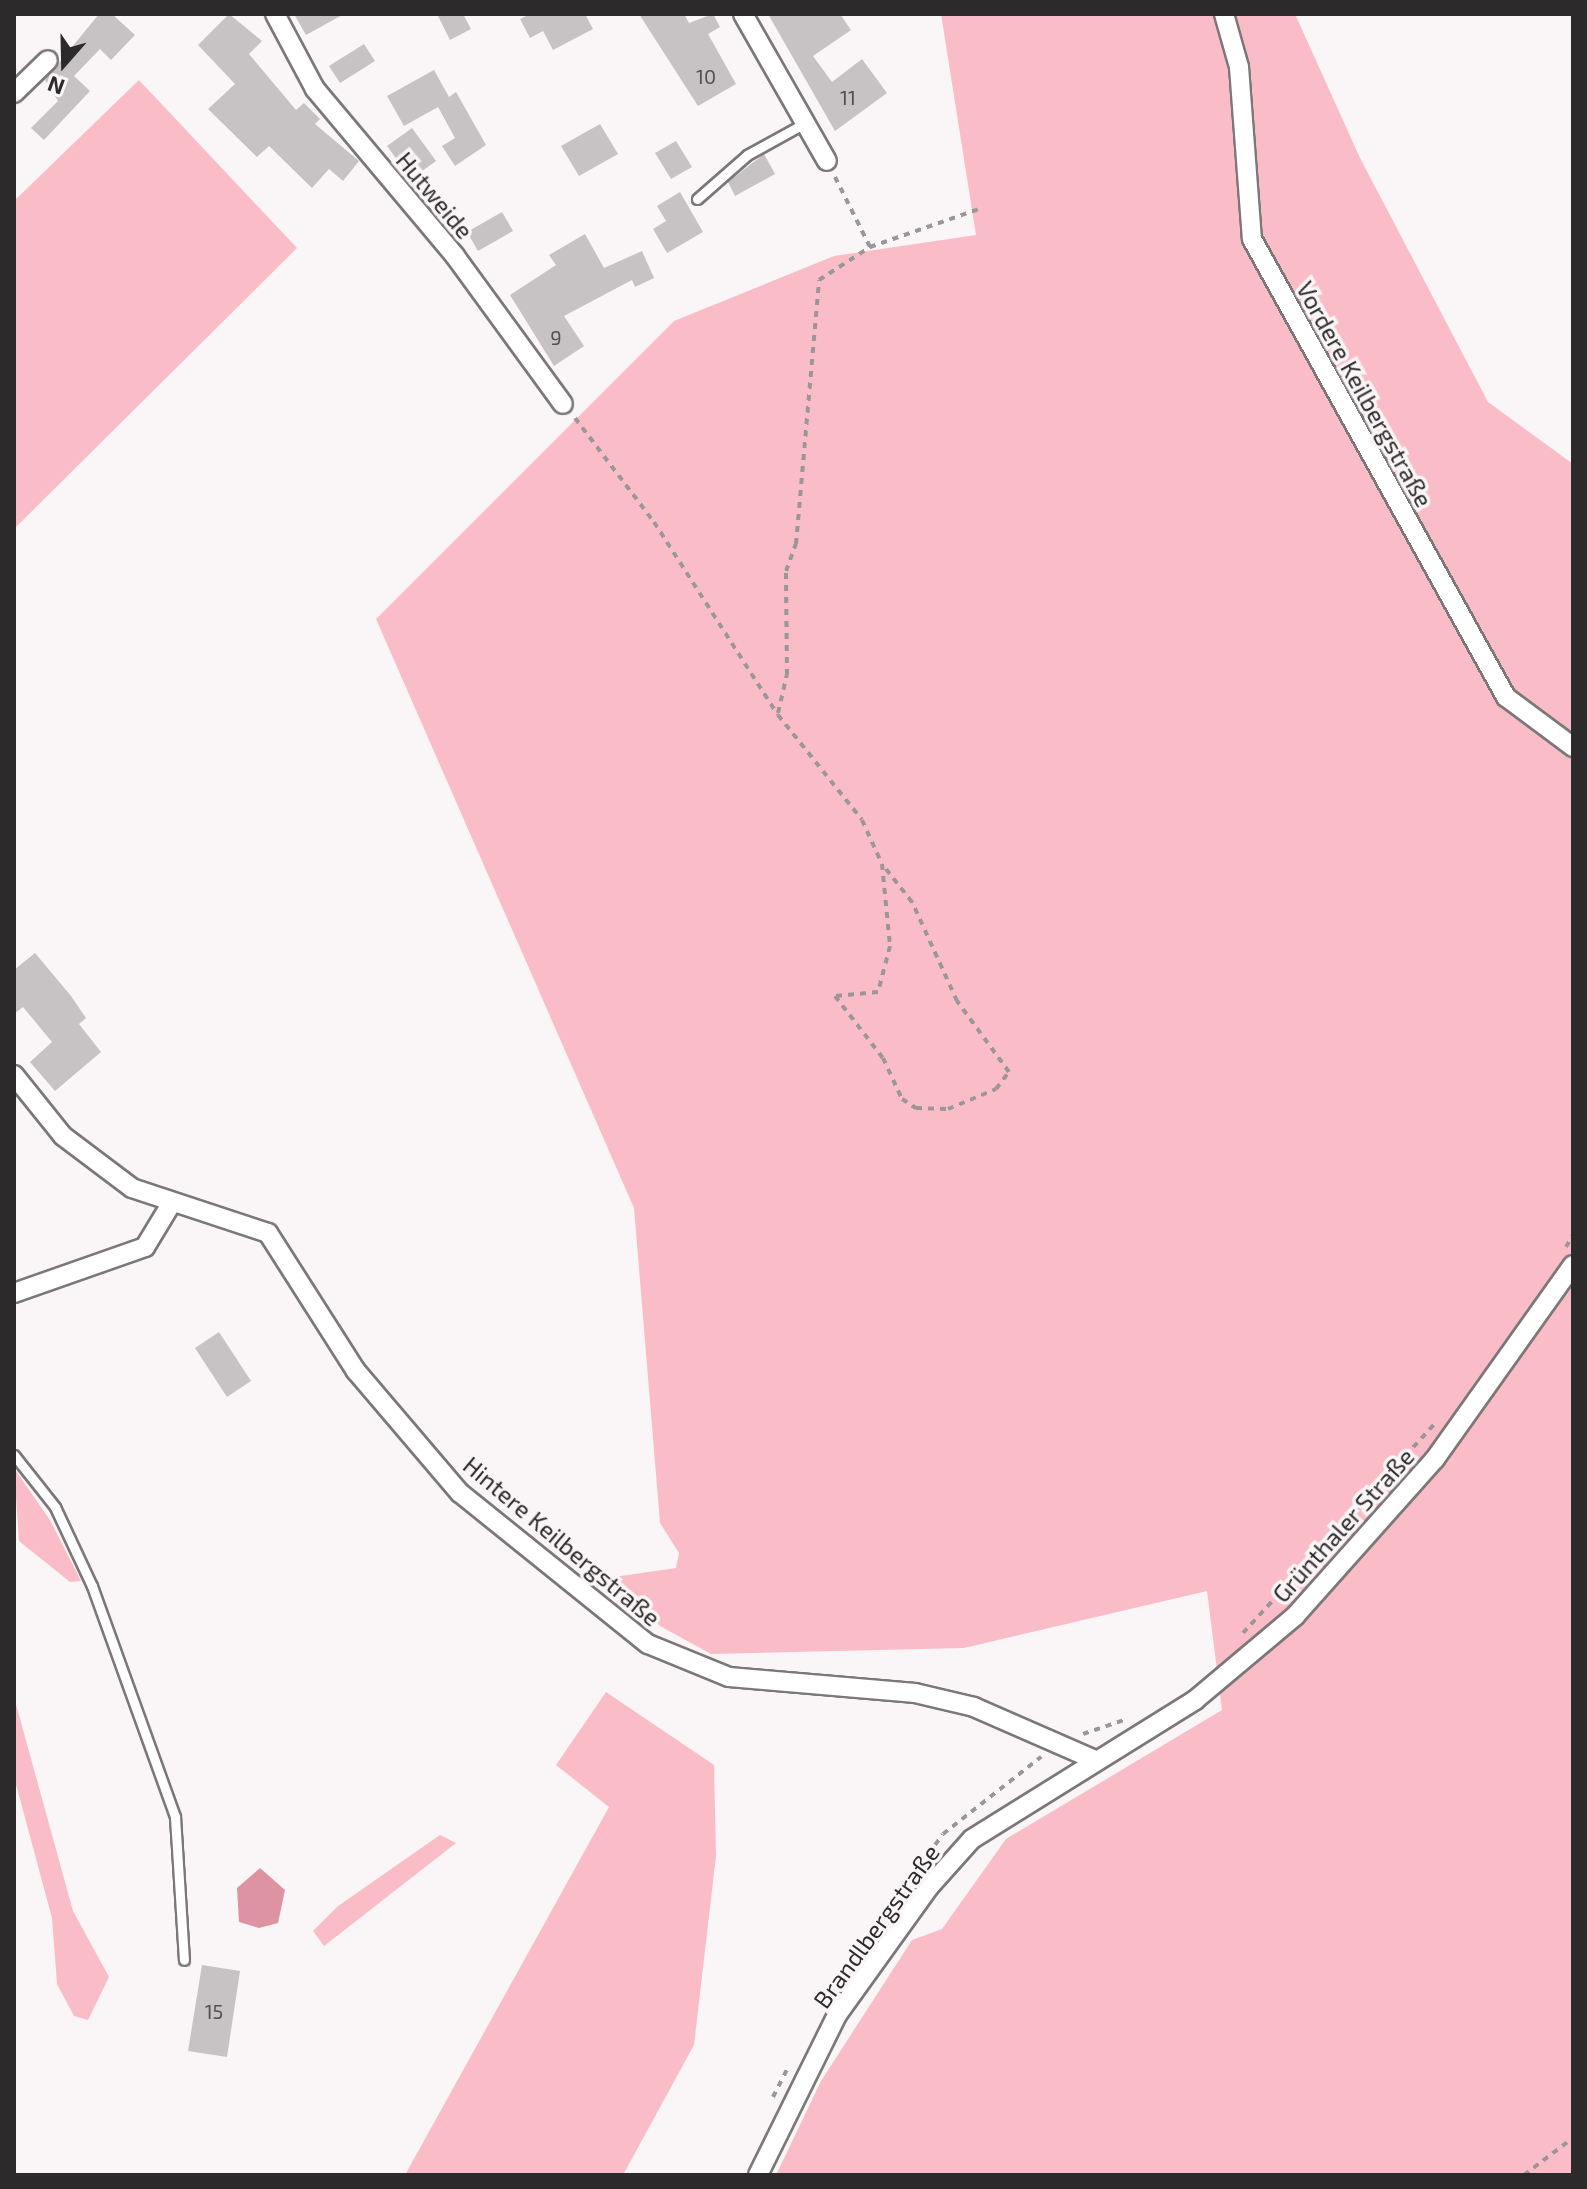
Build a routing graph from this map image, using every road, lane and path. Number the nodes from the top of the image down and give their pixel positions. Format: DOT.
graph roads {
  1 [pos="275,14"];
  2 [pos="743,14"];
  3 [pos="1224,14"];
  4 [pos="48,60"];
  5 [pos="14,93"];
  6 [pos="805,123"];
  7 [pos="827,161"];
  8 [pos="697,199"];
  9 [pos="979,209"];
  10 [pos="870,247"];
  11 [pos="563,404"];
  12 [pos="778,715"];
  13 [pos="1573,747"];
  14 [pos="882,864"];
  15 [pos="14,1075"];
  16 [pos="171,1204"];
  17 [pos="1573,1235"];
  18 [pos="1566,1263"];
  19 [pos="14,1293"];
  20 [pos="1442,1415"];
  21 [pos="14,1455"];
  22 [pos="1238,1638"];
  23 [pos="1133,1718"];
  24 [pos="1058,1744"];
  25 [pos="1093,1759"];
  26 [pos="184,1960"];
  27 [pos="848,1964"];
  28 [pos="789,2065"];
  29 [pos="771,2102"];
  30 [pos="1573,2138"];
  31 [pos="758,2175"];
  32 [pos="1524,2175"];
  1 -- 11 [label="street, Hutweide"];
  2 -- 6 [label="street"];
  3 -- 13 [label="street, Vordere Keilbergstraße"];
  4 -- 5 [label="street"];
  6 -- 7 [label="street"];
  6 -- 8 [label="lane"];
  7 -- 10 [label="path"];
  9 -- 10 [label="path"];
  10 -- 12 [label="path"];
  11 -- 12 [label="path"];
  12 -- 14 [label="path"];
  14 -- 14 [label="path"];
  15 -- 16 [label="street, Hintere Keilbergstraße"];
  16 -- 19 [label="street"];
  16 -- 24 [label="street, Hintere Keilbergstraße"];
  17 -- 18 [label="path"];
  18 -- 25 [label="street, Grünthaler Straße"];
  20 -- 22 [label="path"];
  21 -- 26 [label="lane"];
  23 -- 24 [label="path"];
  24 -- 25 [label="street, Hintere Keilbergstraße"];
  24 -- 27 [label="path"];
  25 -- 31 [label="street, Brandlbergstraße"];
  28 -- 29 [label="path"];
  30 -- 32 [label="path"];
}
